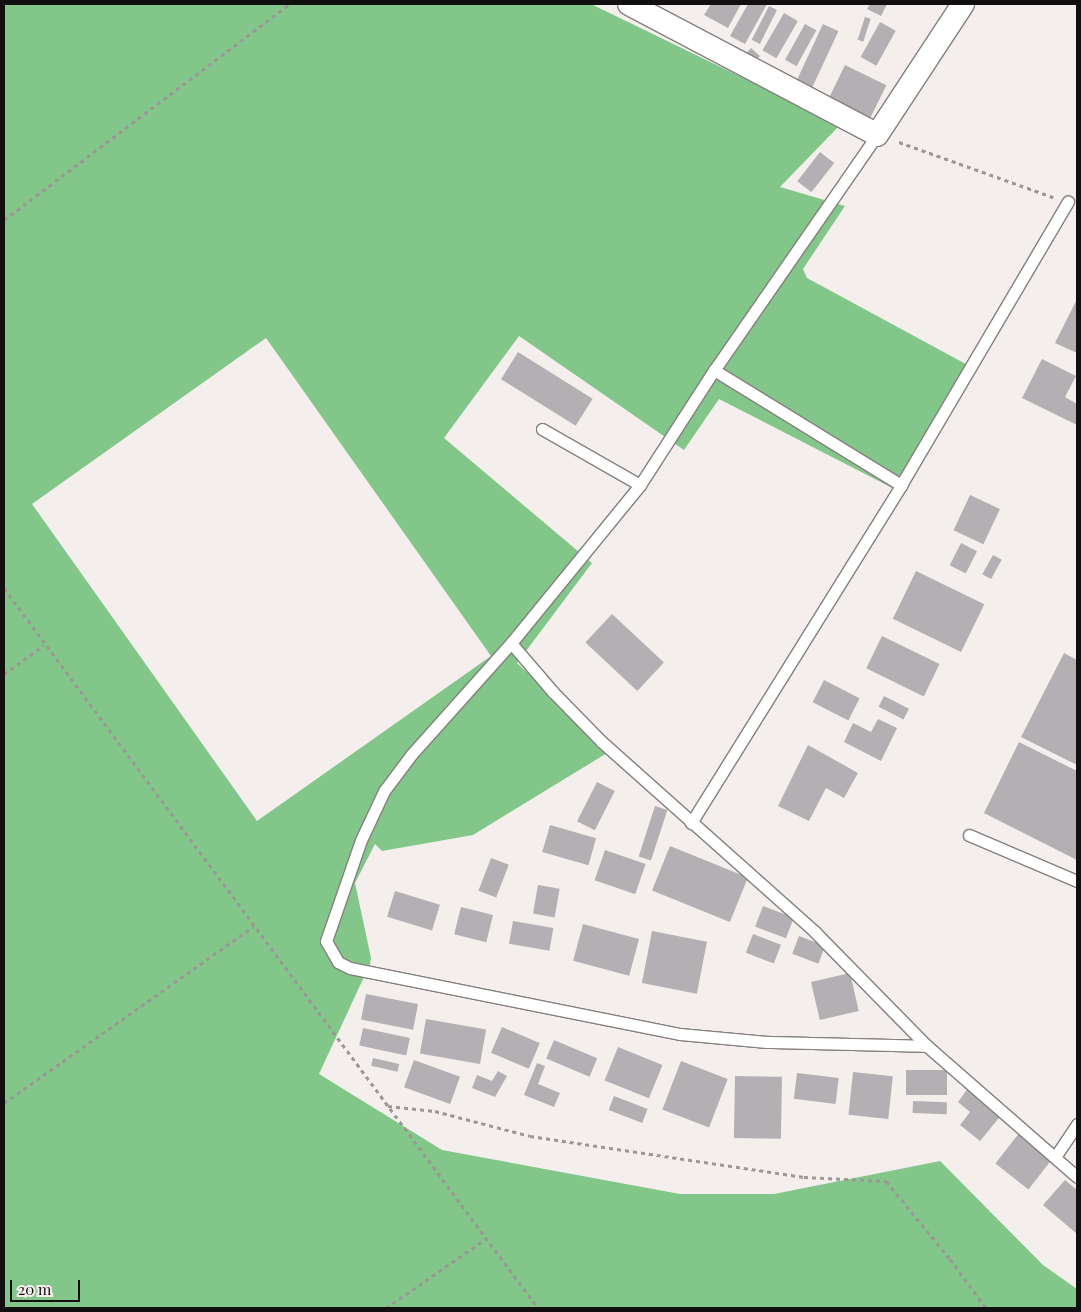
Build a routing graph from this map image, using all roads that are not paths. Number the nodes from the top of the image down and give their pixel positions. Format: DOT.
graph roads {
  1 [pos="629,4"];
  2 [pos="963,4"];
  3 [pos="877,135"];
  4 [pos="1068,202"];
  5 [pos="714,370"];
  6 [pos="542,429"];
  7 [pos="640,485"];
  8 [pos="901,485"];
  9 [pos="510,642"];
  10 [pos="691,823"];
  11 [pos="969,835"];
  12 [pos="1077,881"];
  13 [pos="926,1046"];
  14 [pos="1077,1124"];
  15 [pos="1055,1157"];
  16 [pos="1077,1177"];
  1 -- 3 [label="street"];
  2 -- 3 [label="street"];
  3 -- 5 [label="lane"];
  4 -- 8 [label="lane"];
  5 -- 7 [label="lane"];
  5 -- 8 [label="lane"];
  6 -- 7 [label="lane"];
  7 -- 9 [label="lane"];
  8 -- 10 [label="lane"];
  9 -- 10 [label="lane"];
  9 -- 13 [label="lane"];
  10 -- 13 [label="lane"];
  11 -- 12 [label="lane"];
  13 -- 15 [label="lane"];
  14 -- 15 [label="lane"];
  15 -- 16 [label="lane"];
}
